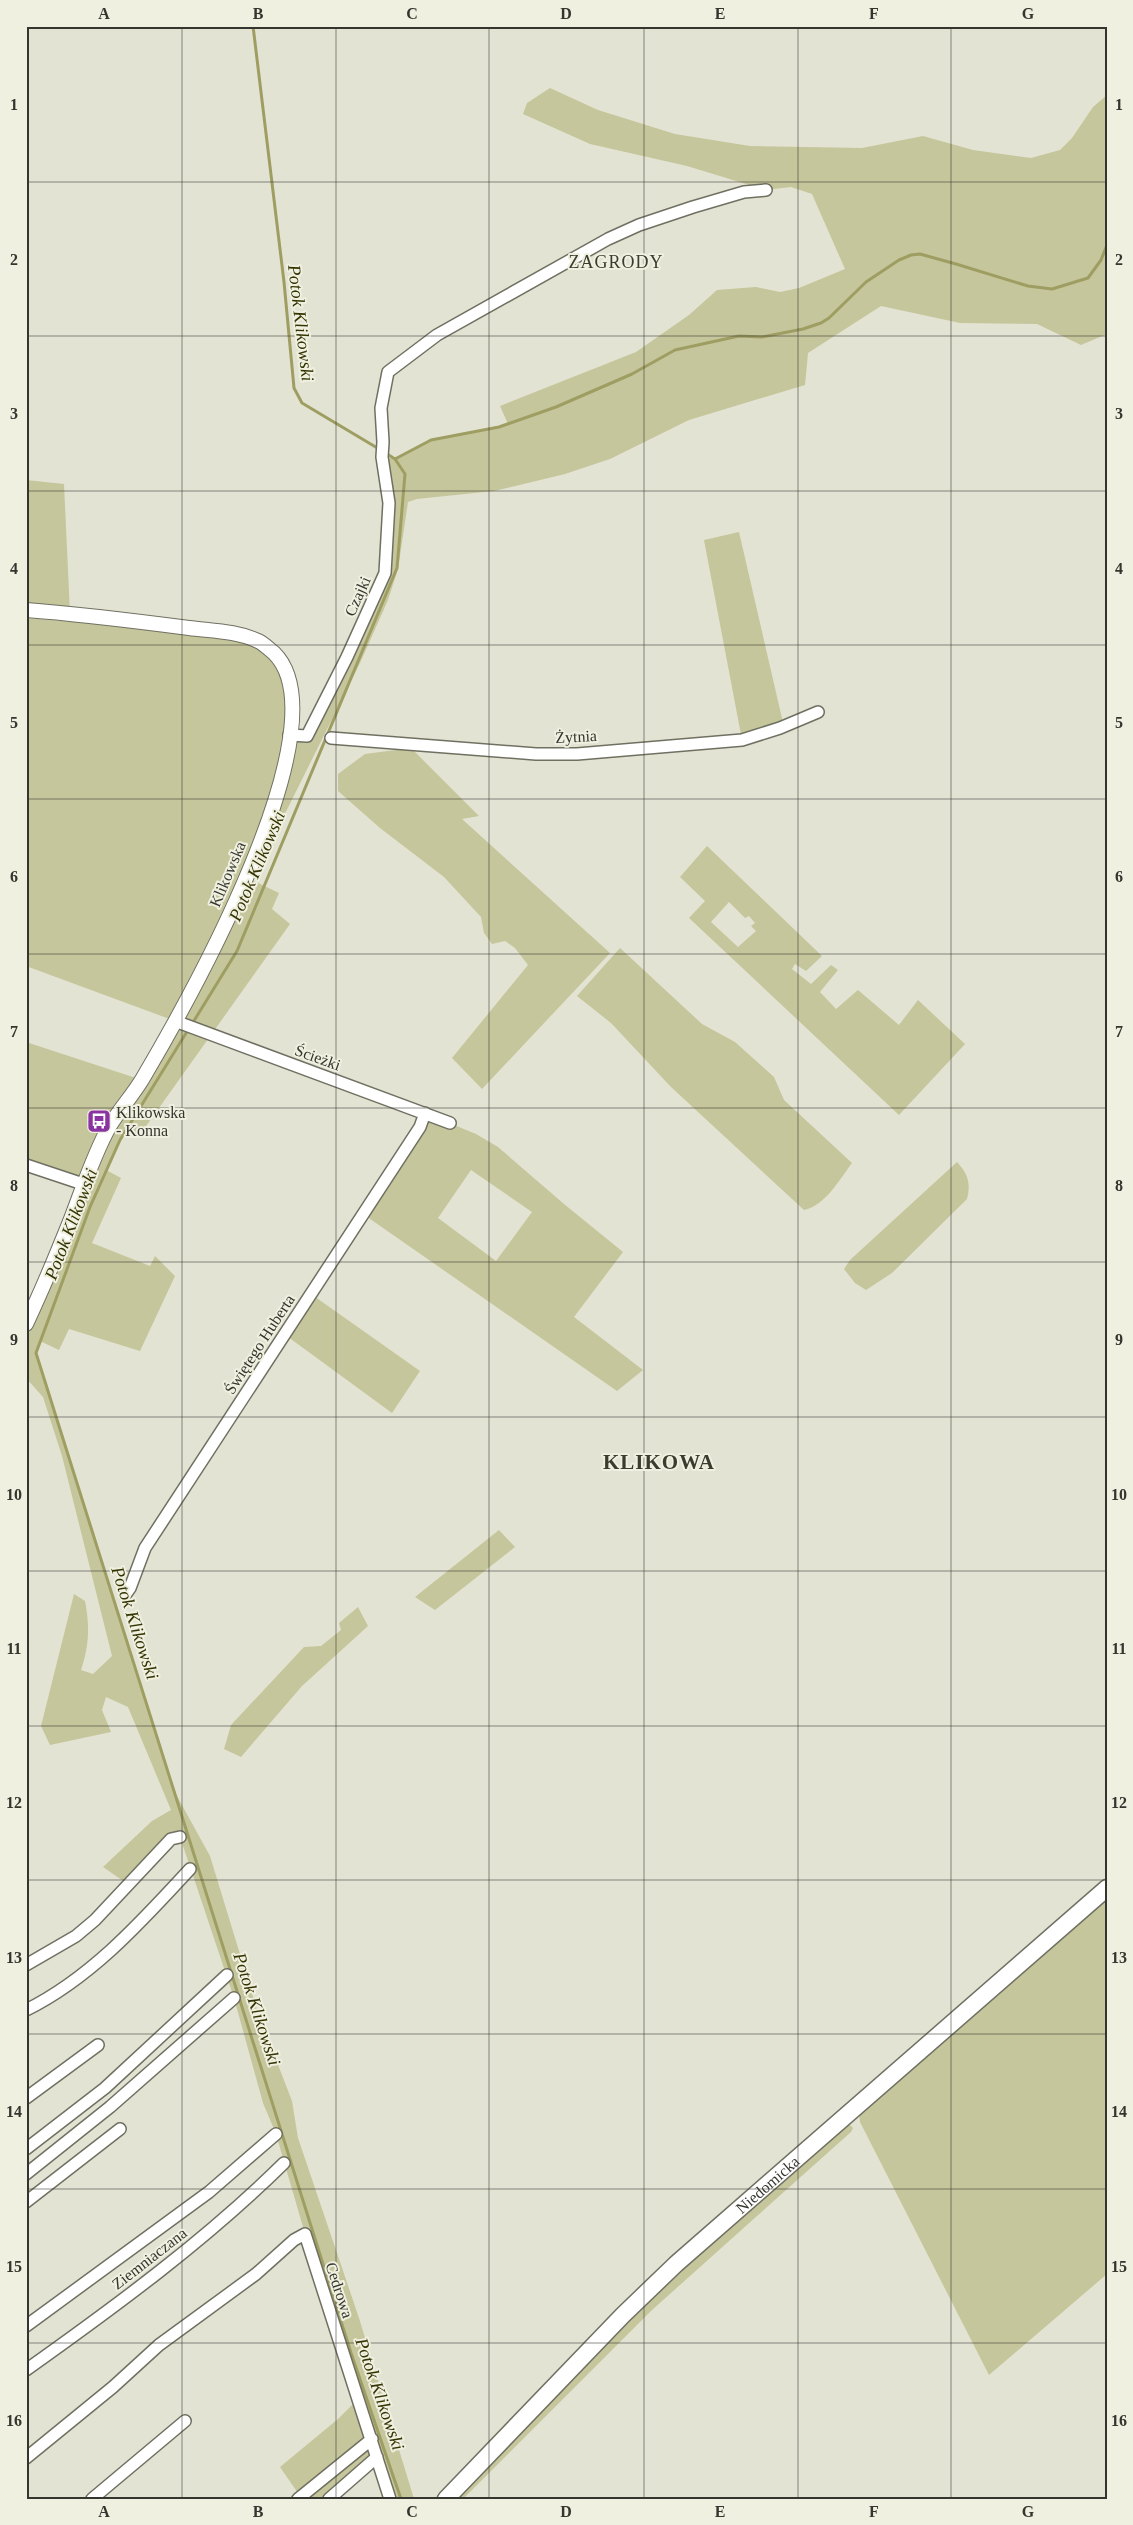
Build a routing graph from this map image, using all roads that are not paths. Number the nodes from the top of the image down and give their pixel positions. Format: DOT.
graph roads {
  1 [pos="766,190"];
  2 [pos="26,610"];
  3 [pos="818,712"];
  4 [pos="289,735"];
  5 [pos="331,738"];
  6 [pos="186,1024"];
  7 [pos="425,1113"];
  8 [pos="450,1123"];
  9 [pos="26,1165"];
  10 [pos="83,1184"];
  11 [pos="26,1324"];
  12 [pos="125,1595"];
  13 [pos="180,1837"];
  14 [pos="190,1869"];
  15 [pos="1107,1888"];
  16 [pos="26,1965"];
  17 [pos="226,1975"];
  18 [pos="234,1998"];
  19 [pos="26,2010"];
  20 [pos="98,2045"];
  21 [pos="26,2098"];
  22 [pos="120,2129"];
  23 [pos="276,2134"];
  24 [pos="26,2149"];
  25 [pos="284,2163"];
  26 [pos="26,2174"];
  27 [pos="26,2202"];
  28 [pos="26,2326"];
  29 [pos="26,2370"];
  30 [pos="185,2421"];
  31 [pos="372,2439"];
  32 [pos="377,2457"];
  33 [pos="26,2458"];
  34 [pos="92,2499"];
  35 [pos="298,2499"];
  36 [pos="329,2499"];
  37 [pos="390,2499"];
  38 [pos="446,2499"];
  1 -- 4 [label="street, Czajki"];
  2 -- 4 [label="street, Klikowska"];
  3 -- 5 [label="street, Żytnia"];
  4 -- 6 [label="street, Klikowska"];
  6 -- 7 [label="street, Ścieżki"];
  6 -- 10 [label="street, Klikowska"];
  7 -- 8 [label="street, Ścieżki"];
  7 -- 12 [label="street, Świętego Huberta"];
  9 -- 10 [label="street"];
  10 -- 11 [label="street, Klikowska"];
  13 -- 16 [label="street"];
  14 -- 19 [label="street"];
  15 -- 38 [label="main road, Niedomicka"];
  17 -- 24 [label="street"];
  18 -- 26 [label="street"];
  20 -- 21 [label="street"];
  22 -- 27 [label="street"];
  23 -- 28 [label="street, Ziemniaczana"];
  25 -- 29 [label="street, Ziemniaczana"];
  30 -- 34 [label="street"];
  31 -- 32 [label="street, Cedrowa"];
  31 -- 33 [label="street, Cedrowa"];
  31 -- 35 [label="street"];
  32 -- 36 [label="street"];
  32 -- 37 [label="street, Cedrowa"];
}
